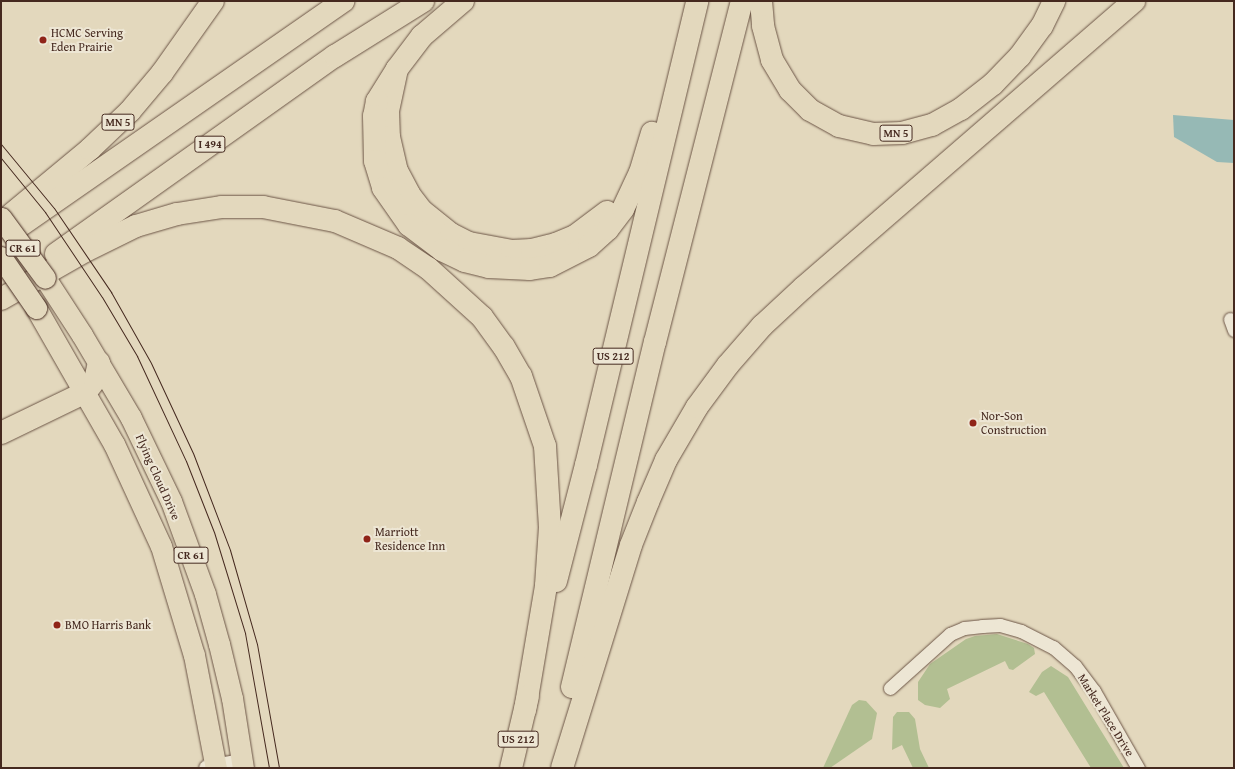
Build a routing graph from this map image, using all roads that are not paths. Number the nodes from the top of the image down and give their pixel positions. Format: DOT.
graph roads {
  1 [pos="202,1"];
  2 [pos="213,1"];
  3 [pos="344,1"];
  4 [pos="423,1"];
  5 [pos="462,1"];
  6 [pos="692,1"];
  7 [pos="697,1"];
  8 [pos="742,1"];
  9 [pos="761,1"];
  10 [pos="1054,1"];
  11 [pos="1134,1"];
  12 [pos="187,37"];
  13 [pos="1,218"];
  14 [pos="1,223"];
  15 [pos="1,239"];
  16 [pos="1,257"];
  17 [pos="1,292"];
  18 [pos="1,299"];
  19 [pos="99,362"];
  20 [pos="86,392"];
  21 [pos="1,433"];
  22 [pos="890,688"];
  23 [pos="525,710"];
  24 [pos="243,765"];
  25 [pos="213,768"];
  26 [pos="511,768"];
  27 [pos="553,768"];
  28 [pos="562,768"];
  29 [pos="1138,768"];
  1 -- 12 [label="highway"];
  2 -- 12 [label="highway, MN 5"];
  3 -- 15 [label="highway"];
  4 -- 17 [label="highway, I 494"];
  5 -- 6 [label="highway"];
  7 -- 23 [label="highway, US 212"];
  8 -- 27 [label="highway, US 212"];
  9 -- 10 [label="highway, MN 5"];
  11 -- 28 [label="highway"];
  12 -- 14 [label="highway, MN 5"];
  13 -- 19 [label="main road, Flying Cloud Drive / CR 61, bridge"];
  16 -- 20 [label="main road, CR 61, bridge"];
  18 -- 23 [label="highway"];
  19 -- 20 [label="highway"];
  19 -- 24 [label="main road, Flying Cloud Drive / CR 61"];
  20 -- 21 [label="highway"];
  20 -- 25 [label="main road, CR 61"];
  22 -- 29 [label="street, Market Place Drive"];
  23 -- 26 [label="highway, US 212"];
  24 -- 25 [label="street"];
}
